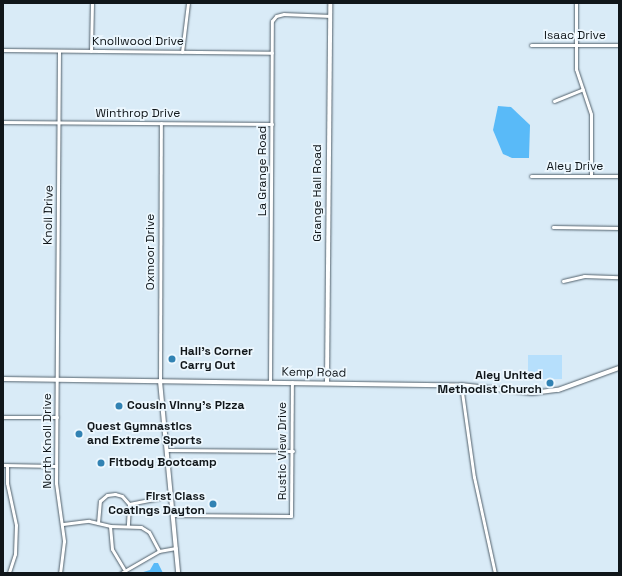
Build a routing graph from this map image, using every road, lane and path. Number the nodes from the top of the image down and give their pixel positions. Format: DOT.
graph roads {
  1 [pos="92,3"];
  2 [pos="188,3"];
  3 [pos="330,3"];
  4 [pos="576,3"];
  5 [pos="330,16"];
  6 [pos="531,45"];
  7 [pos="619,45"];
  8 [pos="575,46"];
  9 [pos="3,50"];
  10 [pos="59,50"];
  11 [pos="91,51"];
  12 [pos="182,52"];
  13 [pos="272,53"];
  14 [pos="583,89"];
  15 [pos="554,101"];
  16 [pos="3,122"];
  17 [pos="58,122"];
  18 [pos="161,123"];
  19 [pos="272,124"];
  20 [pos="591,175"];
  21 [pos="531,176"];
  22 [pos="619,176"];
  23 [pos="553,227"];
  24 [pos="619,228"];
  25 [pos="619,276"];
  26 [pos="562,281"];
  27 [pos="619,368"];
  28 [pos="3,379"];
  29 [pos="57,380"];
  30 [pos="160,381"];
  31 [pos="270,382"];
  32 [pos="292,382"];
  33 [pos="327,383"];
  34 [pos="461,385"];
  35 [pos="3,417"];
  36 [pos="56,417"];
  37 [pos="167,450"];
  38 [pos="293,451"];
  39 [pos="5,465"];
  40 [pos="56,466"];
  41 [pos="159,498"];
  42 [pos="129,504"];
  43 [pos="173,516"];
  44 [pos="98,523"];
  45 [pos="63,524"];
  46 [pos="110,526"];
  47 [pos="128,526"];
  48 [pos="176,548"];
  49 [pos="159,550"];
  50 [pos="124,569"];
  51 [pos="9,573"];
  52 [pos="60,573"];
  53 [pos="121,573"];
  54 [pos="178,573"];
  55 [pos="496,573"];
  1 -- 11 [label="street"];
  2 -- 12 [label="street"];
  3 -- 5 [label="main road, Grange Hall Road"];
  4 -- 8 [label="street"];
  5 -- 13 [label="street, La Grange Road"];
  5 -- 33 [label="main road, Grange Hall Road"];
  6 -- 8 [label="street, Isaac Drive"];
  7 -- 8 [label="street, Isaac Drive"];
  8 -- 14 [label="street"];
  9 -- 10 [label="street, Knollwood Drive"];
  10 -- 11 [label="street, Knollwood Drive"];
  10 -- 17 [label="street, Knoll Drive"];
  11 -- 12 [label="street, Knollwood Drive"];
  12 -- 13 [label="street, Knollwood Drive"];
  13 -- 19 [label="street, La Grange Road"];
  14 -- 15 [label="street"];
  14 -- 20 [label="street"];
  16 -- 17 [label="street, Winthrop Drive"];
  17 -- 18 [label="street, Winthrop Drive"];
  17 -- 29 [label="street, Knoll Drive"];
  18 -- 19 [label="street, Winthrop Drive"];
  18 -- 30 [label="street, Oxmoor Drive"];
  19 -- 31 [label="street, La Grange Road"];
  20 -- 21 [label="street, Aley Drive"];
  20 -- 22 [label="street, Aley Drive"];
  23 -- 24 [label="street"];
  25 -- 26 [label="street"];
  27 -- 34 [label="main road, Kemp Road"];
  28 -- 29 [label="main road, Kemp Road"];
  29 -- 30 [label="main road, Kemp Road"];
  29 -- 36 [label="street, North Knoll Drive"];
  30 -- 31 [label="main road, Kemp Road"];
  30 -- 37 [label="main road"];
  31 -- 32 [label="main road, Kemp Road"];
  32 -- 33 [label="main road, Kemp Road"];
  32 -- 38 [label="street, Rustic View Drive"];
  33 -- 34 [label="main road, Kemp Road"];
  34 -- 55 [label="street"];
  35 -- 36 [label="street"];
  36 -- 40 [label="street, North Knoll Drive"];
  37 -- 38 [label="street"];
  37 -- 43 [label="main road"];
  38 -- 43 [label="street, Rustic View Drive"];
  39 -- 40 [label="street"];
  39 -- 51 [label="street"];
  40 -- 45 [label="street, North Knoll Drive"];
  41 -- 42 [label="street"];
  42 -- 44 [label="street"];
  42 -- 47 [label="street"];
  43 -- 48 [label="main road"];
  44 -- 45 [label="street"];
  44 -- 46 [label="street"];
  45 -- 52 [label="street, North Knoll Drive"];
  46 -- 47 [label="street"];
  46 -- 50 [label="street"];
  47 -- 49 [label="street"];
  48 -- 49 [label="street"];
  48 -- 54 [label="main road"];
  49 -- 50 [label="street"];
  50 -- 53 [label="street"];
}
